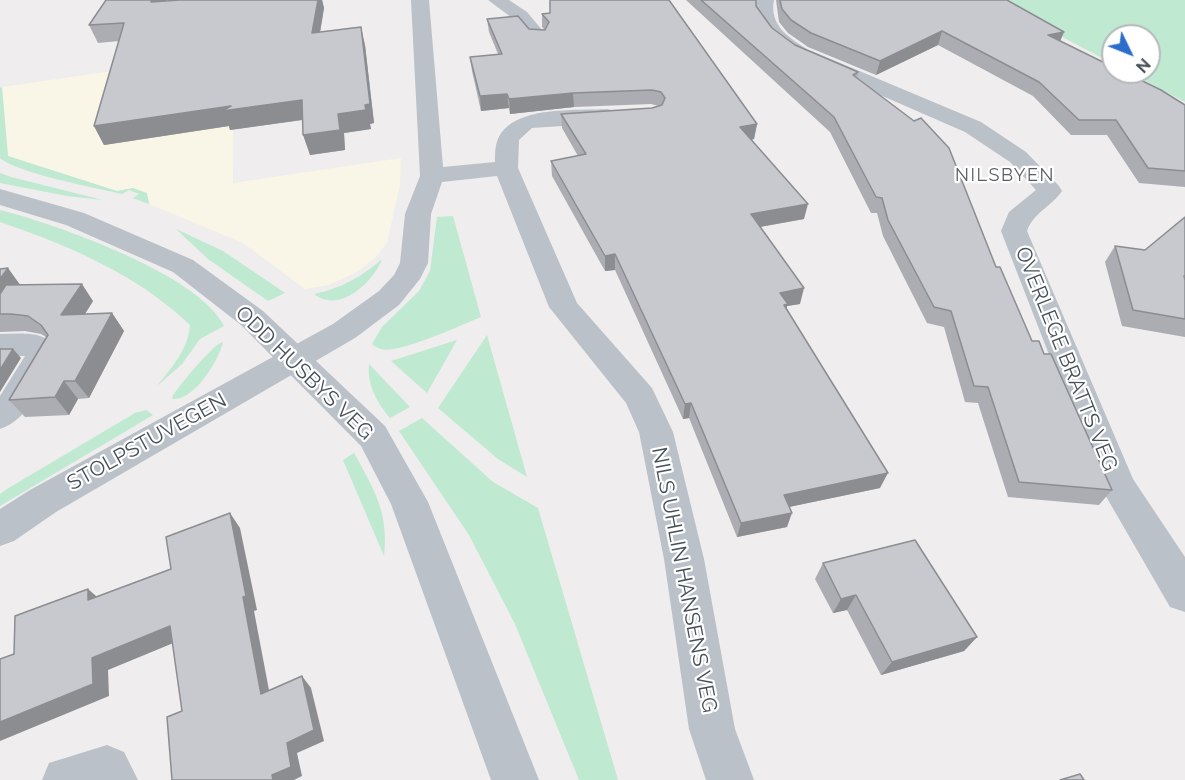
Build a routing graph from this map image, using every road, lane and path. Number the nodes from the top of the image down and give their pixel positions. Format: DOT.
graph roads {
  1 [pos="420,0"];
  2 [pos="497,0"];
  3 [pos="765,0"];
  4 [pos="539,37"];
  5 [pos="639,114"];
  6 [pos="506,168"];
  7 [pos="432,176"];
  8 [pos="0,197"];
  9 [pos="0,345"];
  10 [pos="297,359"];
  11 [pos="0,416"];
  12 [pos="0,529"];
  13 [pos="1185,593"];
  14 [pos="66,780"];
  15 [pos="114,780"];
  16 [pos="514,780"];
  17 [pos="730,780"];
  1 -- 7 [label="street"];
  2 -- 4 [label="street"];
  3 -- 13 [label="street, OVERLEGE BRATTS VEG"];
  5 -- 6 [label="street, NILS UHLIN HANSENS VEG"];
  6 -- 7 [label="street"];
  6 -- 17 [label="street, NILS UHLIN HANSENS VEG"];
  7 -- 10 [label="street"];
  8 -- 10 [label="street, ODD HUSBYS VEG"];
  9 -- 11 [label="street"];
  10 -- 12 [label="street, STOLPSTUVEGEN"];
  10 -- 16 [label="street, ODD HUSBYS VEG"];
  14 -- 15 [label="street"];
}
